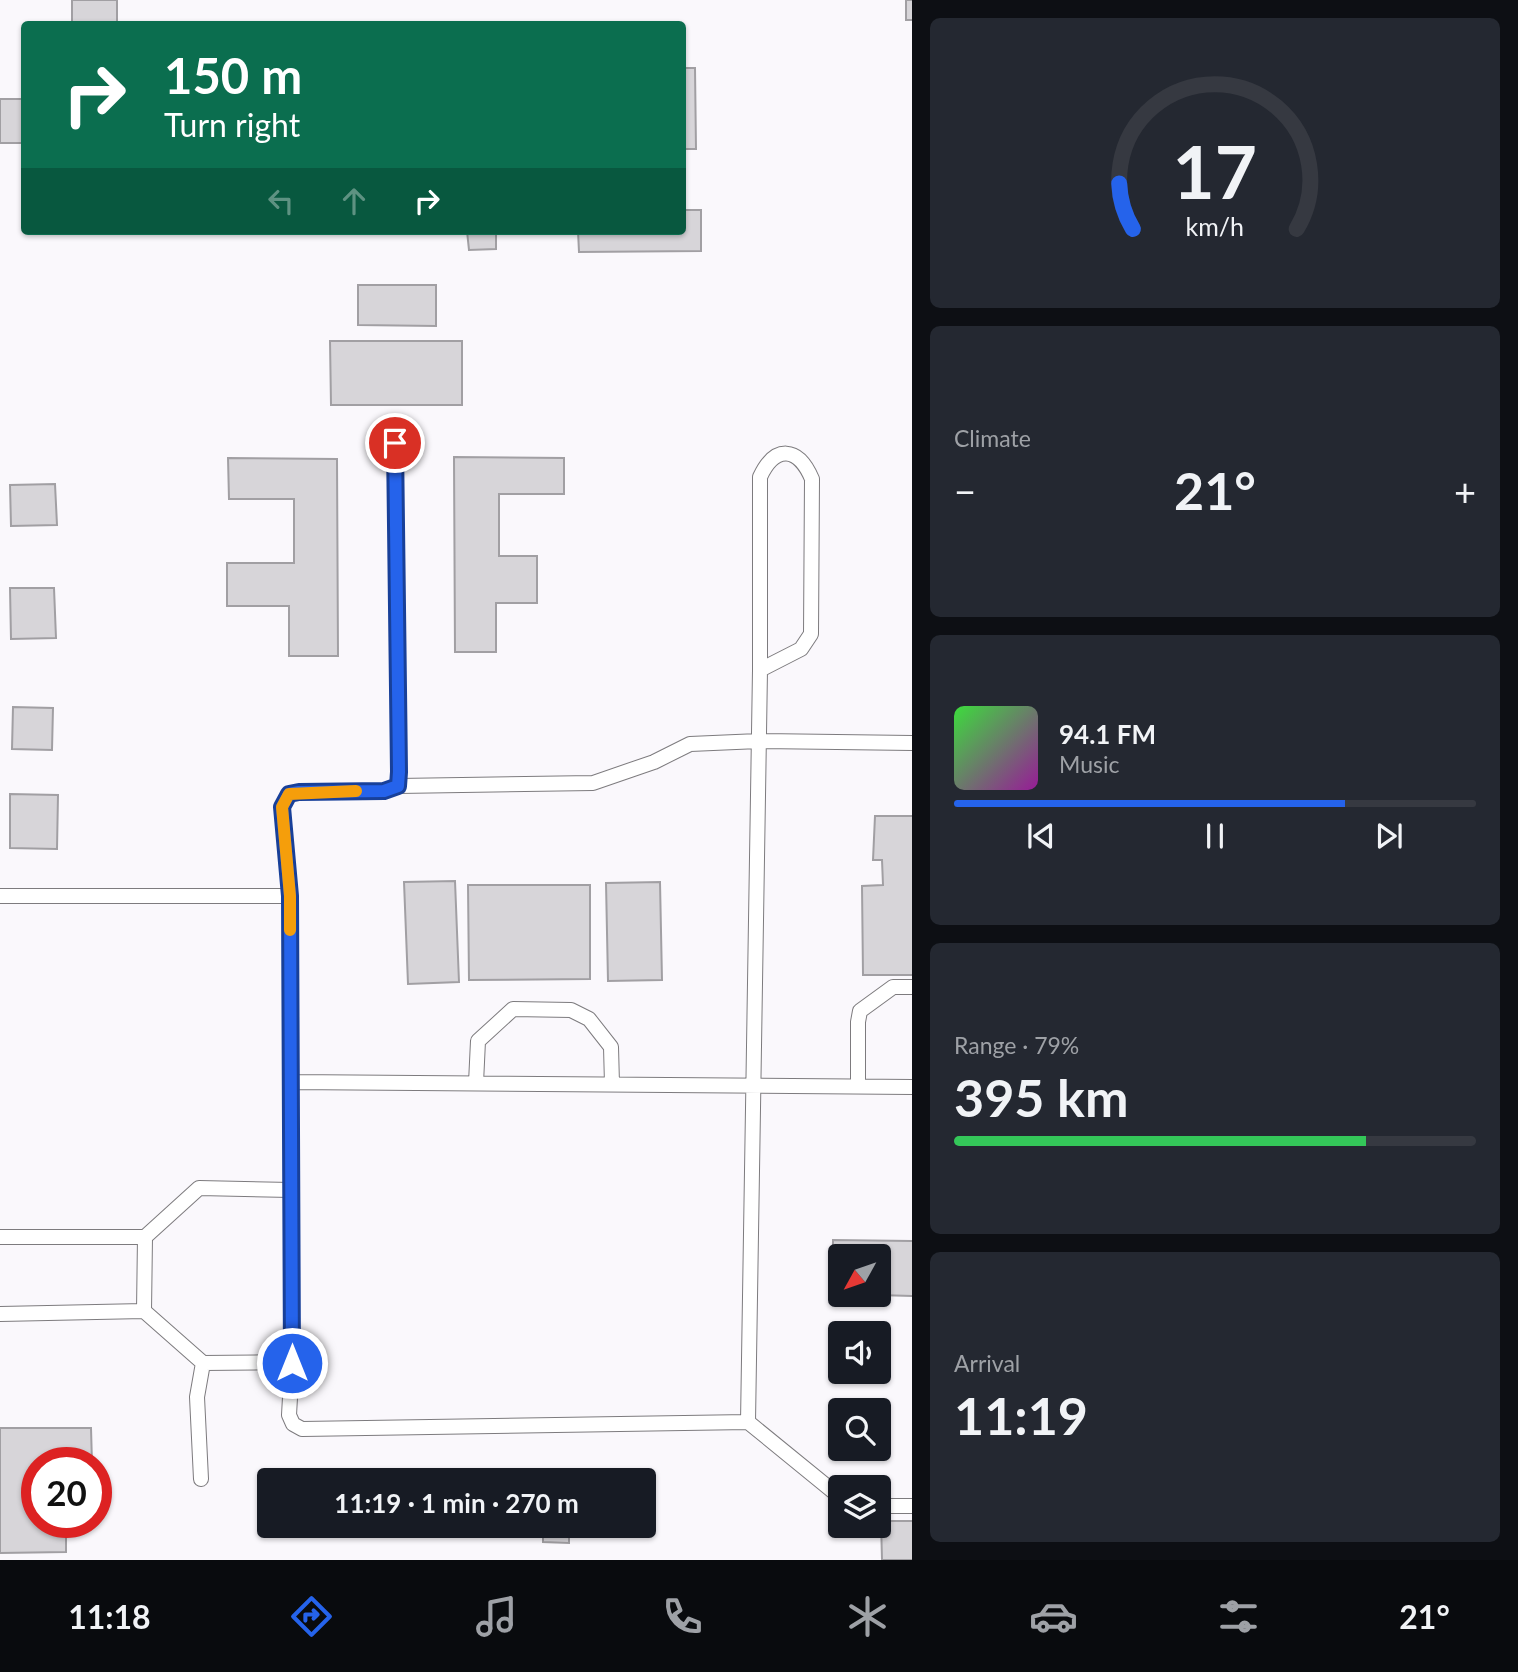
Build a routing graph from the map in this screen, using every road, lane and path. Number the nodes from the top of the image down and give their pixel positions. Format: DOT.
graph roads {
  1 [pos="395,443"];
  2 [pos="760,670"];
  3 [pos="759,741"];
  4 [pos="912,743"];
  5 [pos="398,786"];
  6 [pos="0,896"];
  7 [pos="290,896"];
  8 [pos="912,987"];
  9 [pos="291,1082"];
  10 [pos="476,1083"];
  11 [pos="612,1084"];
  12 [pos="753,1085"];
  13 [pos="858,1087"];
  14 [pos="912,1087"];
  15 [pos="291,1190"];
  16 [pos="0,1237"];
  17 [pos="145,1237"];
  18 [pos="144,1311"];
  19 [pos="0,1314"];
  20 [pos="203,1363"];
  21 [pos="292,1363"];
  22 [pos="748,1422"];
  23 [pos="201,1479"];
  24 [pos="828,1487"];
  25 [pos="891,1506"];
  26 [pos="912,1506"];
  1 -- 5 [label="lane"];
  2 -- 2 [label="lane"];
  2 -- 3 [label="lane"];
  3 -- 4 [label="lane"];
  3 -- 5 [label="lane"];
  3 -- 12 [label="lane"];
  5 -- 7 [label="lane"];
  6 -- 7 [label="lane"];
  7 -- 9 [label="lane"];
  8 -- 13 [label="lane"];
  9 -- 10 [label="lane"];
  9 -- 15 [label="lane"];
  10 -- 11 [label="lane"];
  10 -- 11 [label="lane"];
  11 -- 12 [label="lane"];
  12 -- 13 [label="lane"];
  12 -- 22 [label="lane"];
  13 -- 14 [label="lane"];
  15 -- 17 [label="lane"];
  15 -- 21 [label="lane"];
  16 -- 17 [label="lane"];
  17 -- 18 [label="lane"];
  18 -- 19 [label="lane"];
  18 -- 20 [label="lane"];
  20 -- 21 [label="lane"];
  20 -- 23 [label="lane"];
  21 -- 22 [label="lane"];
  22 -- 24 [label="lane"];
  25 -- 26 [label="lane"];
}
